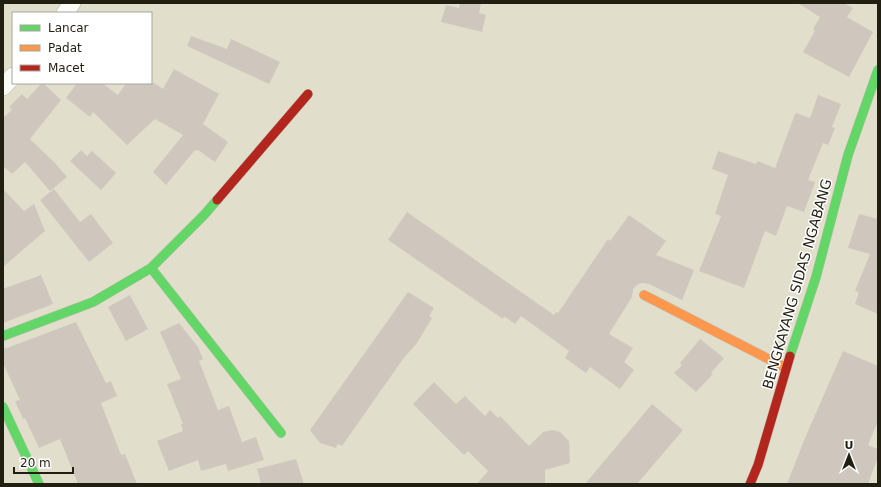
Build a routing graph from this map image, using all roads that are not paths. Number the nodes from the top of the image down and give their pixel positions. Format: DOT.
graph roads {
  1 [pos="72,3"];
  2 [pos="66,12"];
  3 [pos="878,70"];
  4 [pos="12,77"];
  5 [pos="3,88"];
  6 [pos="308,94"];
  7 [pos="151,268"];
  8 [pos="644,295"];
  9 [pos="3,336"];
  10 [pos="786,368"];
  11 [pos="3,407"];
  12 [pos="282,434"];
  13 [pos="39,484"];
  14 [pos="750,484"];
  1 -- 2 [label="street"];
  3 -- 10 [label="main road, BENGKAYANG SIDAS NGABANG"];
  4 -- 5 [label="street"];
  6 -- 7 [label="main road"];
  7 -- 9 [label="main road"];
  7 -- 12 [label="main road"];
  8 -- 10 [label="main road"];
  10 -- 14 [label="main road, BENGKAYANG SIDAS NGABANG"];
  11 -- 13 [label="main road"];
}
